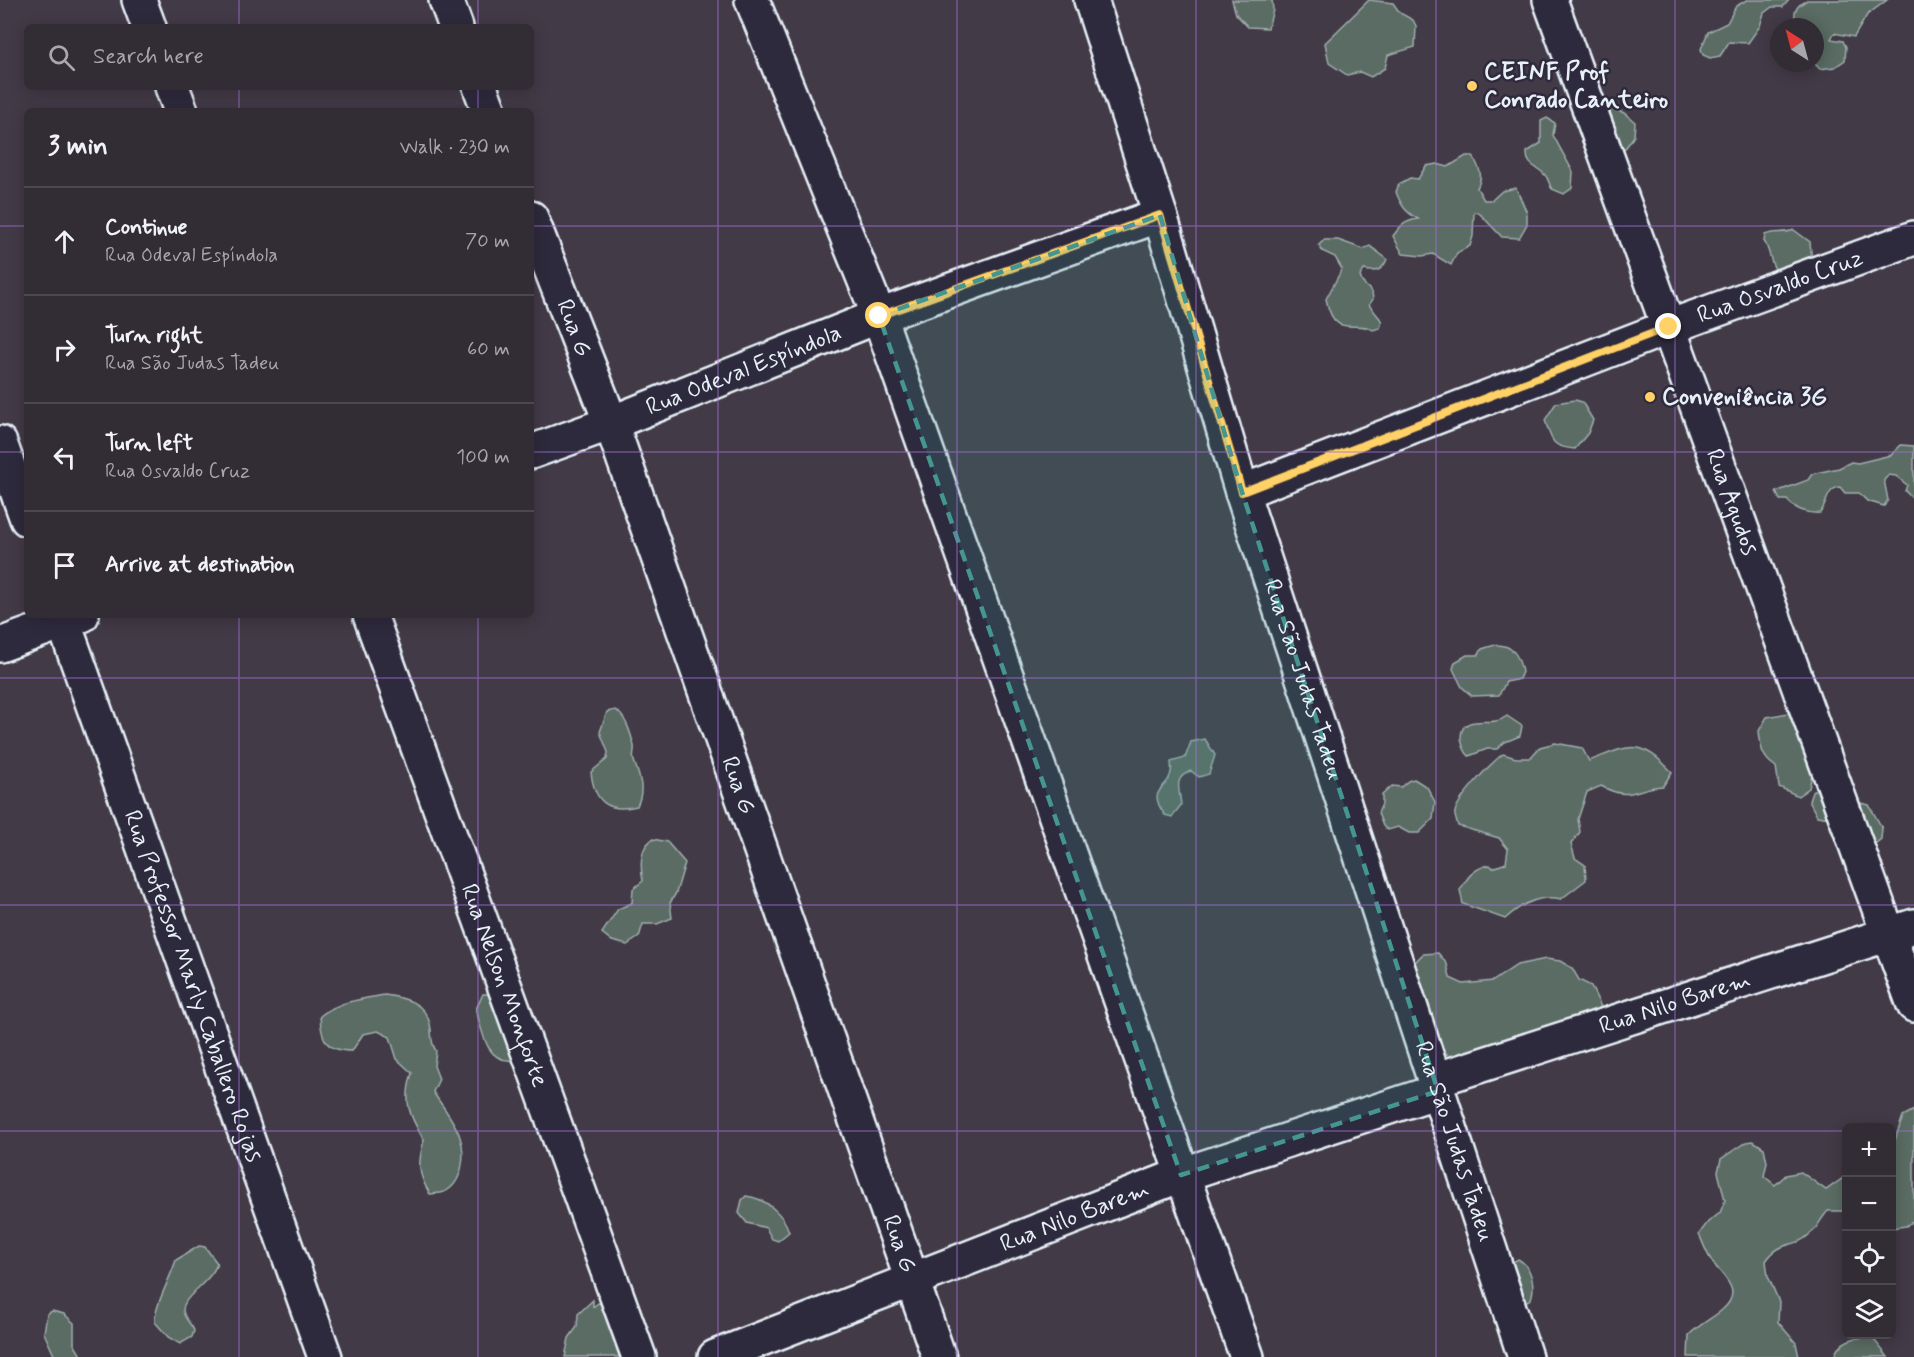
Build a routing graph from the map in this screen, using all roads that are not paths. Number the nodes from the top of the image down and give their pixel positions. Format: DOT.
graph roads {
  1 [pos="139,0"];
  2 [pos="446,0"];
  3 [pos="752,0"];
  4 [pos="1091,0"];
  5 [pos="1550,0"];
  6 [pos="148,24"];
  7 [pos="455,24"];
  8 [pos="173,90"];
  9 [pos="481,90"];
  10 [pos="180,108"];
  11 [pos="488,108"];
  12 [pos="1160,215"];
  13 [pos="534,226"];
  14 [pos="1914,238"];
  15 [pos="879,316"];
  16 [pos="1669,327"];
  17 [pos="611,423"];
  18 [pos="0,443"];
  19 [pos="534,451"];
  20 [pos="1242,492"];
  21 [pos="24,511"];
  22 [pos="67,618"];
  23 [pos="69,618"];
  24 [pos="371,618"];
  25 [pos="0,645"];
  26 [pos="1901,931"];
  27 [pos="1914,1005"];
  28 [pos="1436,1086"];
  29 [pos="1181,1175"];
  30 [pos="911,1283"];
  31 [pos="325,1357"];
  32 [pos="639,1357"];
  33 [pos="715,1357"];
  34 [pos="939,1357"];
  35 [pos="1247,1357"];
  36 [pos="1525,1357"];
  1 -- 6 [label="street"];
  2 -- 7 [label="street"];
  3 -- 15 [label="street"];
  4 -- 12 [label="street, Rua São Judas Tadeu"];
  5 -- 16 [label="street, Rua Agudos"];
  8 -- 10 [label="street"];
  9 -- 11 [label="street"];
  12 -- 15 [label="street, Rua Odeval Espíndola"];
  12 -- 20 [label="street, Rua São Judas Tadeu"];
  13 -- 17 [label="street, Rua G"];
  14 -- 16 [label="street, Rua Osvaldo Cruz"];
  15 -- 17 [label="street, Rua Odeval Espíndola"];
  15 -- 29 [label="street"];
  16 -- 20 [label="street, Rua Osvaldo Cruz"];
  16 -- 26 [label="street, Rua Agudos"];
  17 -- 19 [label="street, Rua Odeval Espíndola"];
  17 -- 30 [label="street, Rua G"];
  18 -- 21 [label="street"];
  20 -- 28 [label="street, Rua São Judas Tadeu"];
  22 -- 25 [label="street"];
  23 -- 31 [label="street, Rua Professor Marly Caballero Rojas"];
  24 -- 32 [label="street, Rua Nelson Monforte"];
  26 -- 27 [label="street, Rua Agudos"];
  26 -- 28 [label="street, Rua Nilo Barem"];
  28 -- 29 [label="street, Rua Nilo Barem"];
  28 -- 36 [label="street, Rua São Judas Tadeu"];
  29 -- 30 [label="street, Rua Nilo Barem"];
  29 -- 35 [label="street"];
  30 -- 33 [label="street, Rua Nilo Barem"];
  30 -- 34 [label="street, Rua G"];
}
